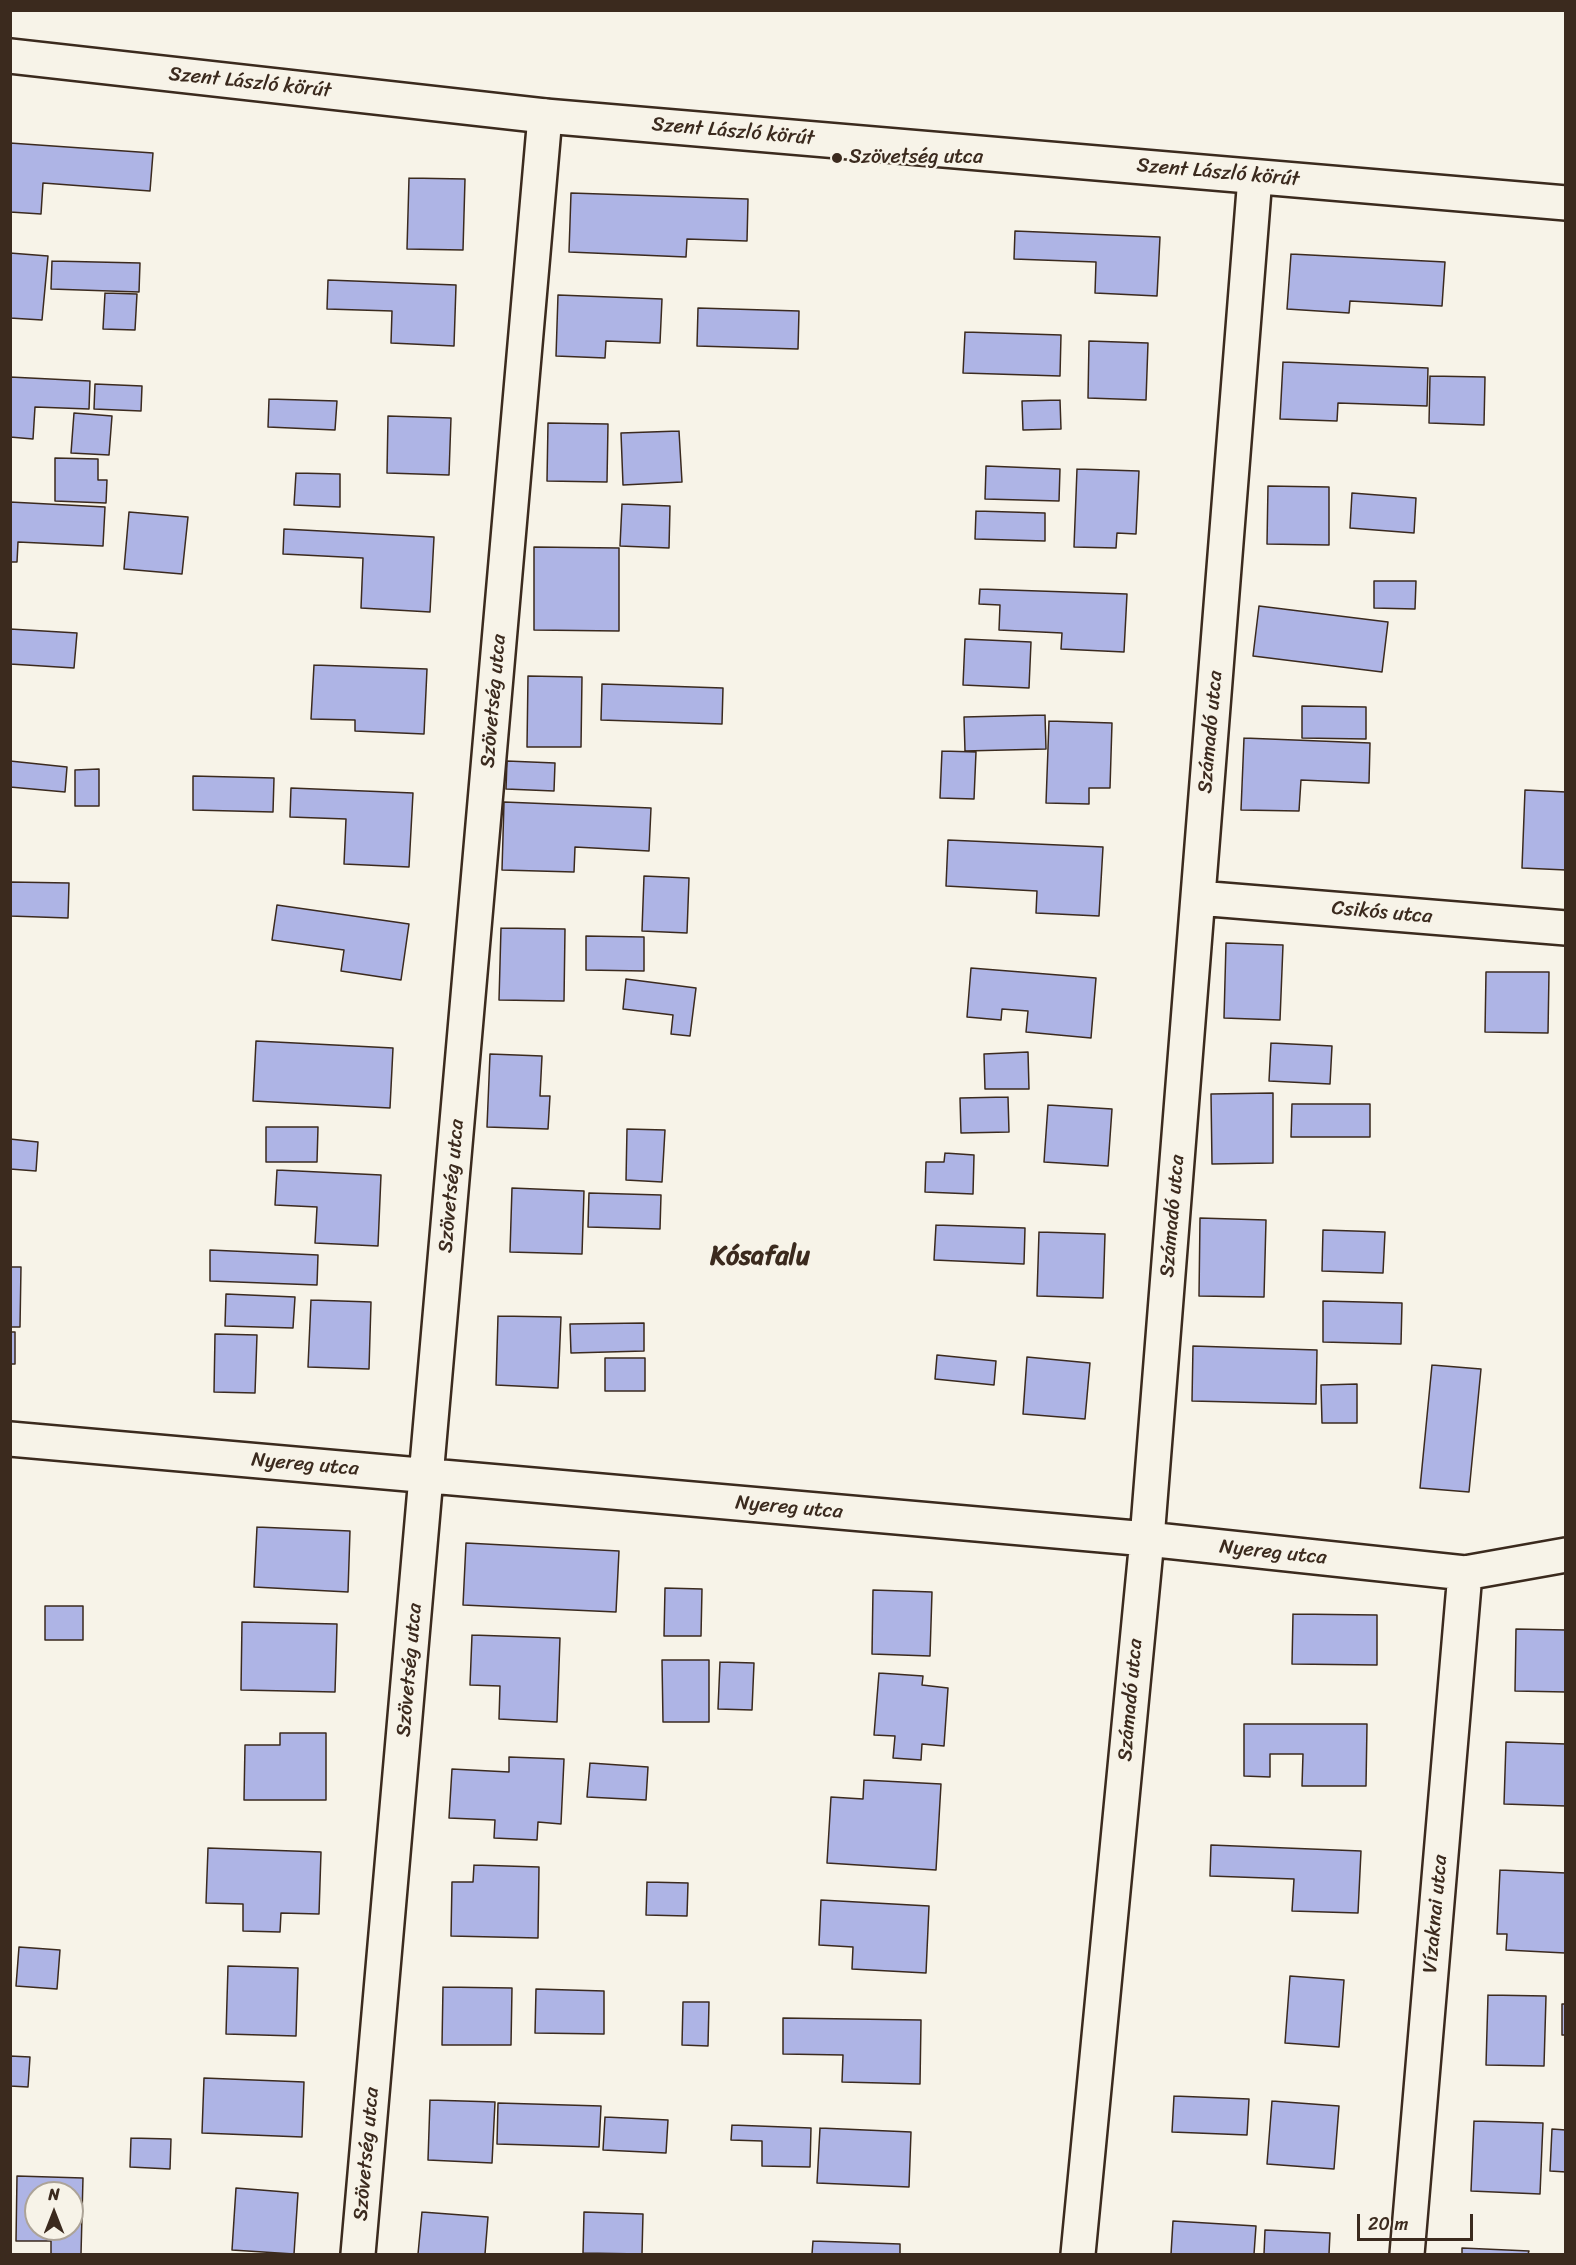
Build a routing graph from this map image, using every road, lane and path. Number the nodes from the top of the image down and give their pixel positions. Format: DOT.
graph roads {
  1 [pos="10,56"];
  2 [pos="545,116"];
  3 [pos="1255,177"];
  4 [pos="1566,203"];
  5 [pos="1198,898"];
  6 [pos="1566,928"];
  7 [pos="10,1438"];
  8 [pos="427,1476"];
  9 [pos="1147,1539"];
  10 [pos="1566,1555"];
  11 [pos="1465,1573"];
  12 [pos="358,2254"];
  13 [pos="1078,2254"];
  14 [pos="1407,2254"];
  1 -- 2 [label="street, Szent László körút"];
  2 -- 3 [label="street, Szent László körút"];
  2 -- 8 [label="street, Szövetség utca"];
  3 -- 4 [label="street, Szent László körút"];
  3 -- 5 [label="street, Számadó utca"];
  5 -- 6 [label="street, Csikós utca"];
  5 -- 9 [label="street, Számadó utca"];
  7 -- 8 [label="street, Nyereg utca"];
  8 -- 9 [label="street, Nyereg utca"];
  8 -- 12 [label="street, Szövetség utca"];
  9 -- 11 [label="street, Nyereg utca"];
  9 -- 13 [label="street, Számadó utca"];
  10 -- 11 [label="street, Nyereg utca"];
  11 -- 14 [label="street, Vízaknai utca"];
}
